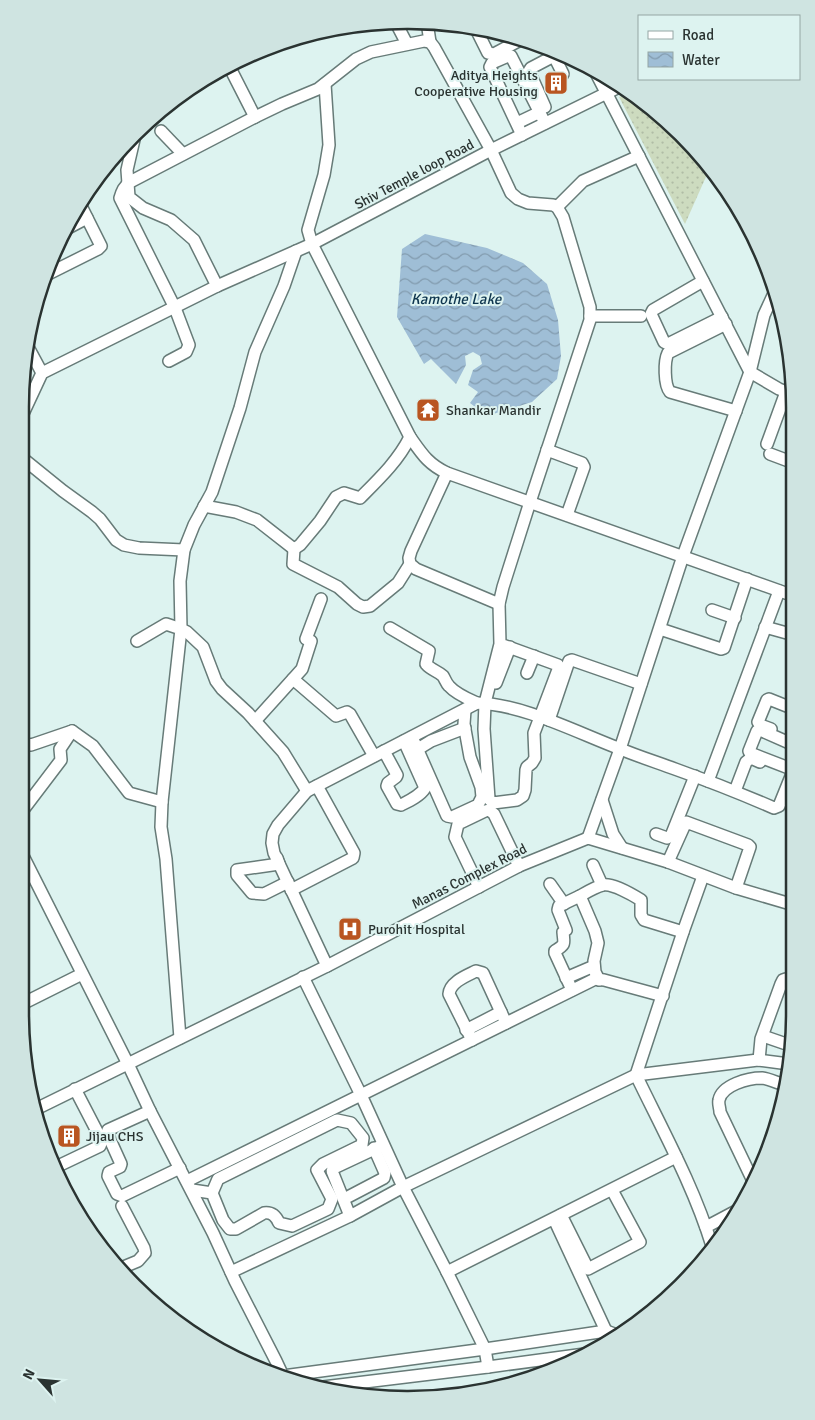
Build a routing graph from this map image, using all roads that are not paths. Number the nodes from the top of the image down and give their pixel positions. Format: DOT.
graph roads {
  1 [pos="399,29"];
  2 [pos="428,30"];
  3 [pos="480,36"];
  4 [pos="430,42"];
  5 [pos="407,44"];
  6 [pos="513,44"];
  7 [pos="551,58"];
  8 [pos="556,60"];
  9 [pos="232,72"];
  10 [pos="563,74"];
  11 [pos="602,82"];
  12 [pos="325,84"];
  13 [pos="613,90"];
  14 [pos="607,93"];
  15 [pos="540,112"];
  16 [pos="255,117"];
  17 [pos="548,122"];
  18 [pos="517,123"];
  19 [pos="161,131"];
  20 [pos="522,135"];
  21 [pos="132,149"];
  22 [pos="491,150"];
  23 [pos="183,154"];
  24 [pos="639,156"];
  25 [pos="128,183"];
  26 [pos="557,207"];
  27 [pos="84,211"];
  28 [pos="87,218"];
  29 [pos="76,224"];
  30 [pos="312,244"];
  31 [pos="296,251"];
  32 [pos="55,270"];
  33 [pos="703,281"];
  34 [pos="217,286"];
  35 [pos="771,301"];
  36 [pos="174,308"];
  37 [pos="590,316"];
  38 [pos="641,316"];
  39 [pos="724,321"];
  40 [pos="32,356"];
  41 [pos="169,361"];
  42 [pos="750,372"];
  43 [pos="42,374"];
  44 [pos="785,391"];
  45 [pos="29,401"];
  46 [pos="786,404"];
  47 [pos="736,410"];
  48 [pos="410,437"];
  49 [pos="547,450"];
  50 [pos="786,459"];
  51 [pos="29,463"];
  52 [pos="448,474"];
  53 [pos="530,502"];
  54 [pos="204,506"];
  55 [pos="568,515"];
  56 [pos="294,549"];
  57 [pos="184,550"];
  58 [pos="683,556"];
  59 [pos="410,564"];
  60 [pos="747,579"];
  61 [pos="779,591"];
  62 [pos="786,593"];
  63 [pos="321,599"];
  64 [pos="499,604"];
  65 [pos="712,610"];
  66 [pos="734,618"];
  67 [pos="765,627"];
  68 [pos="390,628"];
  69 [pos="181,629"];
  70 [pos="660,629"];
  71 [pos="786,633"];
  72 [pos="137,641"];
  73 [pos="505,646"];
  74 [pos="534,656"];
  75 [pos="527,673"];
  76 [pos="293,679"];
  77 [pos="496,684"];
  78 [pos="641,684"];
  79 [pos="481,703"];
  80 [pos="786,706"];
  81 [pos="465,710"];
  82 [pos="545,719"];
  83 [pos="255,721"];
  84 [pos="465,728"];
  85 [pos="72,731"];
  86 [pos="786,736"];
  87 [pos="786,737"];
  88 [pos="408,739"];
  89 [pos="29,745"];
  90 [pos="418,749"];
  91 [pos="620,749"];
  92 [pos="379,754"];
  93 [pos="786,768"];
  94 [pos="786,769"];
  95 [pos="695,776"];
  96 [pos="708,781"];
  97 [pos="312,788"];
  98 [pos="786,790"];
  99 [pos="734,791"];
  100 [pos="602,800"];
  101 [pos="29,802"];
  102 [pos="162,802"];
  103 [pos="656,834"];
  104 [pos="588,838"];
  105 [pos="669,844"];
  106 [pos="622,848"];
  107 [pos="666,862"];
  108 [pos="279,864"];
  109 [pos="593,865"];
  110 [pos="519,866"];
  111 [pos="29,868"];
  112 [pos="703,876"];
  113 [pos="550,884"];
  114 [pos="602,885"];
  115 [pos="290,886"];
  116 [pos="479,887"];
  117 [pos="736,888"];
  118 [pos="580,896"];
  119 [pos="786,903"];
  120 [pos="564,904"];
  121 [pos="676,926"];
  122 [pos="327,966"];
  123 [pos="594,966"];
  124 [pos="82,974"];
  125 [pos="303,977"];
  126 [pos="566,978"];
  127 [pos="786,979"];
  128 [pos="599,980"];
  129 [pos="572,990"];
  130 [pos="663,996"];
  131 [pos="29,1000"];
  132 [pos="503,1018"];
  133 [pos="469,1035"];
  134 [pos="763,1036"];
  135 [pos="180,1038"];
  136 [pos="784,1043"];
  137 [pos="759,1060"];
  138 [pos="783,1063"];
  139 [pos="128,1064"];
  140 [pos="636,1075"];
  141 [pos="779,1083"];
  142 [pos="76,1089"];
  143 [pos="356,1097"];
  144 [pos="41,1107"];
  145 [pos="150,1112"];
  146 [pos="344,1122"];
  147 [pos="379,1147"];
  148 [pos="676,1157"];
  149 [pos="61,1164"];
  150 [pos="180,1168"];
  151 [pos="750,1174"];
  152 [pos="189,1186"];
  153 [pos="403,1188"];
  154 [pos="612,1190"];
  155 [pos="212,1192"];
  156 [pos="344,1199"];
  157 [pos="122,1206"];
  158 [pos="350,1216"];
  159 [pos="727,1216"];
  160 [pos="557,1217"];
  161 [pos="706,1227"];
  162 [pos="710,1240"];
  163 [pos="127,1266"];
  164 [pos="230,1272"];
  165 [pos="447,1272"];
  166 [pos="606,1335"];
  167 [pos="604,1336"];
  168 [pos="485,1349"];
  169 [pos="564,1357"];
  170 [pos="488,1367"];
  171 [pos="279,1368"];
  172 [pos="296,1374"];
  173 [pos="340,1385"];
  1 -- 5 [label="street"];
  2 -- 4 [label="street"];
  3 -- 6 [label="street"];
  4 -- 5 [label="street"];
  4 -- 22 [label="street"];
  5 -- 12 [label="street"];
  7 -- 17 [label="street"];
  8 -- 10 [label="street"];
  9 -- 16 [label="street"];
  11 -- 14 [label="street"];
  12 -- 16 [label="street"];
  12 -- 30 [label="street"];
  13 -- 14 [label="street"];
  14 -- 17 [label="street"];
  14 -- 24 [label="street"];
  15 -- 17 [label="street"];
  15 -- 18 [label="street"];
  15 -- 18 [label="street"];
  16 -- 23 [label="street"];
  17 -- 20 [label="street"];
  18 -- 20 [label="street"];
  19 -- 23 [label="street"];
  20 -- 22 [label="street"];
  21 -- 25 [label="street"];
  22 -- 26 [label="street, Shiv Temple loop Road"];
  22 -- 30 [label="street, Shiv Temple loop Road"];
  23 -- 25 [label="street"];
  24 -- 26 [label="street"];
  24 -- 33 [label="street"];
  25 -- 34 [label="street"];
  25 -- 36 [label="street"];
  26 -- 37 [label="street"];
  27 -- 28 [label="street"];
  28 -- 29 [label="street"];
  28 -- 32 [label="street"];
  30 -- 31 [label="street, Shiv Temple loop Road"];
  30 -- 48 [label="street"];
  31 -- 34 [label="street, Shiv Temple loop Road"];
  31 -- 54 [label="street"];
  33 -- 39 [label="street"];
  33 -- 39 [label="street"];
  34 -- 36 [label="street, Shiv Temple loop Road"];
  35 -- 42 [label="street"];
  36 -- 41 [label="street"];
  36 -- 43 [label="street, Shiv Temple loop Road"];
  37 -- 38 [label="street"];
  37 -- 49 [label="street"];
  39 -- 42 [label="street"];
  39 -- 47 [label="street"];
  40 -- 43 [label="street"];
  42 -- 44 [label="street"];
  42 -- 47 [label="street"];
  43 -- 45 [label="street"];
  46 -- 50 [label="street"];
  47 -- 58 [label="street"];
  48 -- 52 [label="street"];
  48 -- 56 [label="street"];
  49 -- 53 [label="street"];
  49 -- 55 [label="street"];
  51 -- 57 [label="street"];
  52 -- 53 [label="street"];
  52 -- 59 [label="street"];
  53 -- 55 [label="street"];
  53 -- 64 [label="street"];
  54 -- 56 [label="street"];
  54 -- 57 [label="street"];
  55 -- 58 [label="street"];
  56 -- 59 [label="street"];
  57 -- 69 [label="street"];
  58 -- 60 [label="street"];
  58 -- 70 [label="street"];
  59 -- 64 [label="street"];
  60 -- 61 [label="street"];
  60 -- 66 [label="street"];
  61 -- 62 [label="street"];
  61 -- 67 [label="street"];
  63 -- 76 [label="street"];
  64 -- 73 [label="street"];
  65 -- 66 [label="street"];
  66 -- 70 [label="street"];
  67 -- 71 [label="street"];
  67 -- 96 [label="street"];
  68 -- 79 [label="street"];
  69 -- 72 [label="street"];
  69 -- 83 [label="street"];
  69 -- 102 [label="street"];
  70 -- 78 [label="street"];
  73 -- 74 [label="street"];
  73 -- 77 [label="street"];
  73 -- 79 [label="street"];
  74 -- 75 [label="street"];
  74 -- 82 [label="street"];
  76 -- 83 [label="street"];
  76 -- 92 [label="street"];
  78 -- 82 [label="street"];
  78 -- 91 [label="street"];
  79 -- 81 [label="street"];
  79 -- 82 [label="street"];
  79 -- 82 [label="street"];
  80 -- 86 [label="street"];
  81 -- 84 [label="street"];
  81 -- 88 [label="street"];
  82 -- 91 [label="street"];
  83 -- 97 [label="street"];
  84 -- 90 [label="street"];
  84 -- 90 [label="street"];
  85 -- 89 [label="street"];
  85 -- 101 [label="street"];
  85 -- 102 [label="street"];
  87 -- 93 [label="street"];
  88 -- 90 [label="street"];
  88 -- 92 [label="street"];
  88 -- 92 [label="street"];
  91 -- 95 [label="street"];
  91 -- 100 [label="street"];
  92 -- 97 [label="street"];
  94 -- 99 [label="street"];
  95 -- 96 [label="street"];
  95 -- 103 [label="street"];
  96 -- 99 [label="street"];
  97 -- 108 [label="street"];
  97 -- 115 [label="street"];
  98 -- 99 [label="street"];
  100 -- 104 [label="street"];
  100 -- 106 [label="street"];
  102 -- 135 [label="street"];
  104 -- 106 [label="street"];
  104 -- 110 [label="street, Manas Complex Road"];
  105 -- 107 [label="street"];
  106 -- 107 [label="street"];
  107 -- 112 [label="street"];
  107 -- 117 [label="street"];
  108 -- 115 [label="street"];
  108 -- 115 [label="street"];
  109 -- 114 [label="street"];
  110 -- 116 [label="street, Manas Complex Road"];
  110 -- 116 [label="street"];
  111 -- 124 [label="street"];
  112 -- 117 [label="street"];
  112 -- 121 [label="street"];
  113 -- 120 [label="street"];
  114 -- 118 [label="street"];
  114 -- 121 [label="street"];
  115 -- 122 [label="street"];
  116 -- 122 [label="street, Manas Complex Road"];
  117 -- 119 [label="street"];
  118 -- 120 [label="street"];
  118 -- 123 [label="street"];
  120 -- 126 [label="street"];
  121 -- 130 [label="street"];
  122 -- 125 [label="street, Manas Complex Road"];
  123 -- 126 [label="street"];
  123 -- 128 [label="street"];
  124 -- 131 [label="street"];
  124 -- 139 [label="street"];
  125 -- 135 [label="street, Manas Complex Road"];
  125 -- 143 [label="street"];
  126 -- 129 [label="street"];
  127 -- 134 [label="street"];
  128 -- 129 [label="street"];
  128 -- 130 [label="street"];
  129 -- 132 [label="street"];
  130 -- 140 [label="street"];
  132 -- 133 [label="street"];
  132 -- 133 [label="street"];
  133 -- 143 [label="street"];
  134 -- 136 [label="street"];
  134 -- 137 [label="street"];
  135 -- 139 [label="street, Manas Complex Road"];
  137 -- 138 [label="street"];
  137 -- 140 [label="street"];
  139 -- 142 [label="street, Manas Complex Road"];
  139 -- 145 [label="street"];
  140 -- 148 [label="street"];
  140 -- 153 [label="street"];
  141 -- 151 [label="street"];
  142 -- 144 [label="street, Manas Complex Road"];
  142 -- 149 [label="street"];
  143 -- 146 [label="street"];
  143 -- 147 [label="street"];
  143 -- 152 [label="street"];
  145 -- 150 [label="street"];
  145 -- 150 [label="street"];
  146 -- 155 [label="street"];
  146 -- 155 [label="street"];
  147 -- 153 [label="street"];
  147 -- 156 [label="street"];
  147 -- 156 [label="street"];
  148 -- 154 [label="street"];
  148 -- 161 [label="street"];
  150 -- 152 [label="street"];
  152 -- 155 [label="street"];
  152 -- 164 [label="street"];
  153 -- 158 [label="street"];
  153 -- 165 [label="street"];
  154 -- 160 [label="street"];
  154 -- 160 [label="street"];
  156 -- 158 [label="street"];
  157 -- 163 [label="street"];
  158 -- 164 [label="street"];
  159 -- 161 [label="street"];
  160 -- 165 [label="street"];
  160 -- 166 [label="street"];
  161 -- 162 [label="street"];
  164 -- 171 [label="street"];
  165 -- 168 [label="street"];
  167 -- 168 [label="street"];
  168 -- 170 [label="street"];
  168 -- 172 [label="street"];
  169 -- 170 [label="street"];
  170 -- 173 [label="street"];
}
